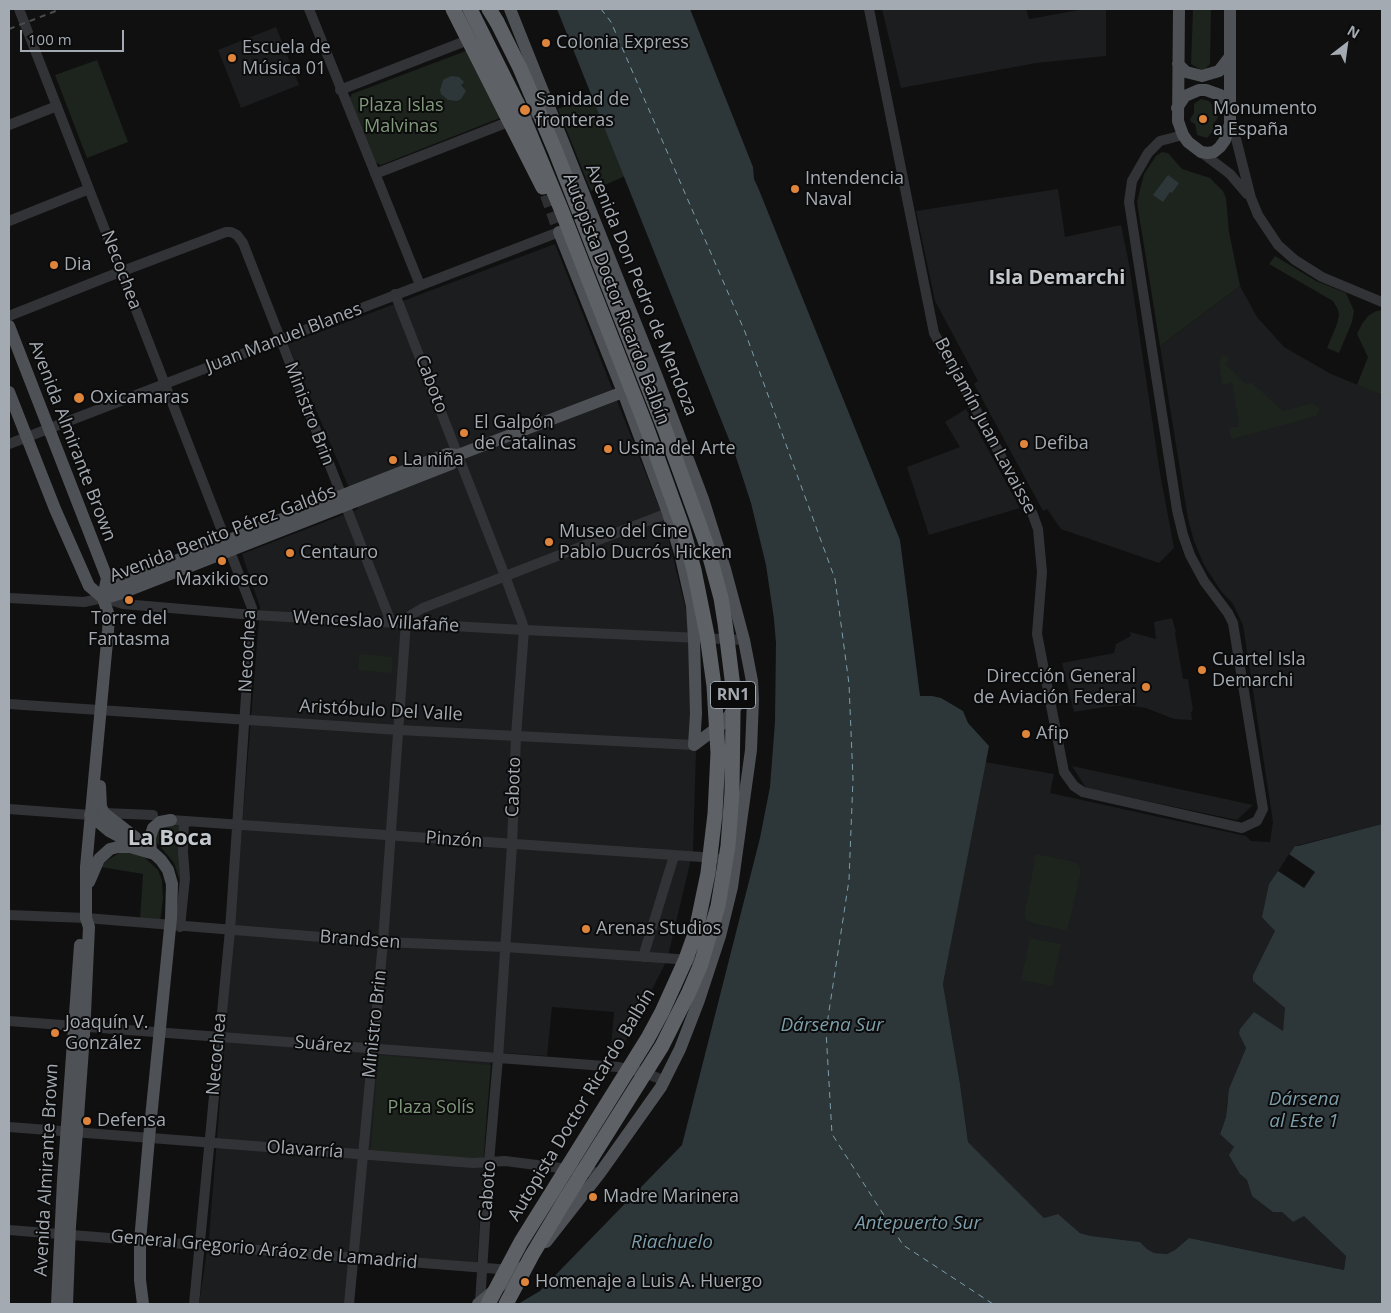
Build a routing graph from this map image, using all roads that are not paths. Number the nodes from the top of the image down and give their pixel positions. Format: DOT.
graph roads {
  1 [pos="19,9"];
  2 [pos="310,9"];
  3 [pos="453,9"];
  4 [pos="470,9"];
  5 [pos="510,9"];
  6 [pos="869,9"];
  7 [pos="1179,9"];
  8 [pos="1230,9"];
  9 [pos="494,12"];
  10 [pos="463,42"];
  11 [pos="1229,58"];
  12 [pos="1178,64"];
  13 [pos="340,90"];
  14 [pos="57,106"];
  15 [pos="548,106"];
  16 [pos="1231,106"];
  17 [pos="1177,108"];
  18 [pos="1231,119"];
  19 [pos="9,125"];
  20 [pos="1183,135"];
  21 [pos="1201,152"];
  22 [pos="374,174"];
  23 [pos="89,189"];
  24 [pos="1251,198"];
  25 [pos="9,221"];
  26 [pos="559,232"];
  27 [pos="122,272"];
  28 [pos="586,273"];
  29 [pos="420,285"];
  30 [pos="396,294"];
  31 [pos="1382,302"];
  32 [pos="9,316"];
  33 [pos="9,326"];
  34 [pos="280,339"];
  35 [pos="166,384"];
  36 [pos="9,392"];
  37 [pos="623,392"];
  38 [pos="48,430"];
  39 [pos="26,437"];
  40 [pos="9,444"];
  41 [pos="458,455"];
  42 [pos="343,501"];
  43 [pos="668,513"];
  44 [pos="227,545"];
  45 [pos="505,576"];
  46 [pos="9,598"];
  47 [pos="103,598"];
  48 [pos="253,615"];
  49 [pos="391,622"];
  50 [pos="406,623"];
  51 [pos="524,630"];
  52 [pos="694,639"];
  53 [pos="744,640"];
  54 [pos="752,681"];
  55 [pos="9,704"];
  56 [pos="100,710"];
  57 [pos="244,720"];
  58 [pos="399,730"];
  59 [pos="516,736"];
  60 [pos="694,745"];
  61 [pos="751,750"];
  62 [pos="97,763"];
  63 [pos="9,809"];
  64 [pos="104,812"];
  65 [pos="90,815"];
  66 [pos="153,815"];
  67 [pos="171,820"];
  68 [pos="184,821"];
  69 [pos="236,825"];
  70 [pos="392,836"];
  71 [pos="512,844"];
  72 [pos="151,852"];
  73 [pos="674,856"];
  74 [pos="737,859"];
  75 [pos="87,886"];
  76 [pos="9,915"];
  77 [pos="86,918"];
  78 [pos="180,927"];
  79 [pos="230,930"];
  80 [pos="383,942"];
  81 [pos="506,947"];
  82 [pos="643,957"];
  83 [pos="706,961"];
  84 [pos="9,1021"];
  85 [pos="79,1025"];
  86 [pos="219,1036"];
  87 [pos="372,1049"];
  88 [pos="498,1058"];
  89 [pos="643,1072"];
  90 [pos="665,1081"];
  91 [pos="9,1127"];
  92 [pos="72,1131"];
  93 [pos="209,1142"];
  94 [pos="364,1154"];
  95 [pos="490,1162"];
  96 [pos="580,1171"];
  97 [pos="600,1173"];
  98 [pos="9,1230"];
  99 [pos="65,1234"];
  100 [pos="200,1245"];
  101 [pos="353,1258"];
  102 [pos="482,1268"];
  103 [pos="519,1271"];
  104 [pos="57,1304"];
  105 [pos="67,1304"];
  106 [pos="143,1304"];
  107 [pos="194,1304"];
  108 [pos="348,1304"];
  109 [pos="482,1304"];
  110 [pos="506,1304"];
  1 -- 14 [label="street, Necochea"];
  2 -- 13 [label="street"];
  3 -- 28 [label="highway, bridge"];
  4 -- 28 [label="highway, Autopista Doctor Ricardo Balbín / RN1, bridge"];
  5 -- 15 [label="main road, Avenida Don Pedro de Mendoza"];
  6 -- 20 [label="street, Benjamín Juan Lavaisse"];
  7 -- 12 [label="main road"];
  8 -- 11 [label="main road"];
  9 -- 110 [label="highway, Autopista Doctor Ricardo Balbín / RN1, bridge"];
  10 -- 13 [label="street"];
  11 -- 12 [label="main road"];
  11 -- 16 [label="main road"];
  12 -- 17 [label="main road"];
  13 -- 22 [label="street"];
  14 -- 19 [label="street"];
  14 -- 23 [label="street, Necochea"];
  15 -- 22 [label="street"];
  15 -- 53 [label="main road, Avenida Don Pedro de Mendoza"];
  16 -- 17 [label="main road"];
  16 -- 18 [label="main road"];
  17 -- 20 [label="main road"];
  18 -- 21 [label="main road"];
  18 -- 24 [label="street"];
  20 -- 21 [label="main road"];
  21 -- 24 [label="street"];
  22 -- 29 [label="street"];
  23 -- 25 [label="street"];
  23 -- 27 [label="street, Necochea"];
  24 -- 31 [label="street"];
  26 -- 29 [label="street, Juan Manuel Blanes"];
  26 -- 37 [label="main road"];
  27 -- 32 [label="street"];
  27 -- 34 [label="street, Ministro Brin"];
  27 -- 35 [label="street, Necochea"];
  28 -- 109 [label="highway, Autopista Doctor Ricardo Balbín / RN1, bridge"];
  29 -- 30 [label="street, Juan Manuel Blanes"];
  30 -- 34 [label="street, Juan Manuel Blanes"];
  30 -- 41 [label="street, Caboto"];
  33 -- 38 [label="main road, Avenida Almirante Brown"];
  34 -- 35 [label="street, Juan Manuel Blanes"];
  34 -- 42 [label="street, Ministro Brin"];
  35 -- 38 [label="street, Juan Manuel Blanes"];
  35 -- 44 [label="street, Necochea"];
  36 -- 39 [label="main road, Avenida Almirante Brown"];
  37 -- 41 [label="main road, Avenida Benito Pérez Galdós"];
  37 -- 43 [label="main road"];
  38 -- 39 [label="street, Juan Manuel Blanes"];
  38 -- 47 [label="main road, Avenida Almirante Brown"];
  39 -- 40 [label="street, Juan Manuel Blanes"];
  39 -- 47 [label="main road, Avenida Almirante Brown"];
  41 -- 42 [label="main road, Avenida Benito Pérez Galdós"];
  41 -- 45 [label="street, Caboto"];
  42 -- 44 [label="main road, Avenida Benito Pérez Galdós"];
  42 -- 49 [label="street, Ministro Brin"];
  43 -- 45 [label="street"];
  43 -- 52 [label="main road"];
  44 -- 47 [label="main road, Avenida Benito Pérez Galdós"];
  44 -- 48 [label="street, Necochea"];
  45 -- 50 [label="street"];
  45 -- 51 [label="street, Caboto"];
  46 -- 47 [label="street, Wenceslao Villafañe"];
  47 -- 48 [label="street, Wenceslao Villafañe"];
  47 -- 56 [label="main road, Avenida Almirante Brown"];
  48 -- 49 [label="street, Wenceslao Villafañe"];
  48 -- 57 [label="street, Necochea"];
  49 -- 50 [label="street, Wenceslao Villafañe"];
  50 -- 51 [label="street, Wenceslao Villafañe"];
  50 -- 58 [label="street, Ministro Brin"];
  51 -- 52 [label="street, Wenceslao Villafañe"];
  51 -- 59 [label="street, Caboto"];
  52 -- 53 [label="street, Wenceslao Villafañe"];
  52 -- 60 [label="main road"];
  53 -- 54 [label="main road, Avenida Don Pedro de Mendoza"];
  54 -- 60 [label="main road"];
  54 -- 61 [label="main road, Avenida Don Pedro de Mendoza"];
  55 -- 56 [label="street, Aristóbulo Del Valle"];
  56 -- 57 [label="street, Aristóbulo Del Valle"];
  56 -- 62 [label="main road, Avenida Almirante Brown"];
  57 -- 58 [label="street, Aristóbulo Del Valle"];
  57 -- 69 [label="street, Necochea"];
  58 -- 59 [label="street, Aristóbulo Del Valle"];
  58 -- 70 [label="street, Ministro Brin"];
  59 -- 60 [label="street, Aristóbulo Del Valle"];
  59 -- 71 [label="street, Caboto"];
  60 -- 61 [label="main road, Aristóbulo Del Valle"];
  61 -- 74 [label="main road, Avenida Don Pedro de Mendoza"];
  62 -- 64 [label="main road, Avenida Almirante Brown"];
  62 -- 65 [label="main road, Avenida Almirante Brown"];
  63 -- 65 [label="street"];
  64 -- 66 [label="street"];
  64 -- 72 [label="main road"];
  65 -- 72 [label="main road"];
  65 -- 75 [label="main road, Avenida Almirante Brown"];
  67 -- 68 [label="street, Pinzón"];
  67 -- 72 [label="main road"];
  68 -- 69 [label="street, Pinzón"];
  68 -- 78 [label="street"];
  69 -- 70 [label="street, Pinzón"];
  69 -- 79 [label="street, Necochea"];
  70 -- 71 [label="street, Pinzón"];
  70 -- 80 [label="street, Ministro Brin"];
  71 -- 73 [label="street, Pinzón"];
  71 -- 81 [label="street, Caboto"];
  72 -- 75 [label="main road"];
  72 -- 106 [label="main road, bridge"];
  73 -- 74 [label="street, Pinzón"];
  73 -- 82 [label="street"];
  74 -- 83 [label="main road, Avenida Don Pedro de Mendoza"];
  75 -- 77 [label="main road, Avenida Almirante Brown"];
  76 -- 77 [label="street, Brandsen"];
  77 -- 78 [label="street, Brandsen"];
  77 -- 85 [label="main road, Avenida Almirante Brown"];
  78 -- 79 [label="street, Brandsen"];
  79 -- 80 [label="street, Brandsen"];
  79 -- 86 [label="street, Necochea"];
  80 -- 81 [label="street, Brandsen"];
  80 -- 87 [label="street, Ministro Brin"];
  81 -- 82 [label="street, Brandsen"];
  81 -- 88 [label="street, Caboto"];
  82 -- 83 [label="street, Brandsen"];
  83 -- 89 [label="main road, Avenida Don Pedro de Mendoza"];
  83 -- 90 [label="main road, Avenida Don Pedro de Mendoza"];
  84 -- 85 [label="street, Suárez"];
  85 -- 86 [label="street, Suárez"];
  85 -- 92 [label="main road, Avenida Almirante Brown"];
  86 -- 87 [label="street, Suárez"];
  86 -- 93 [label="street, Necochea"];
  87 -- 88 [label="street, Suárez"];
  87 -- 94 [label="street, Ministro Brin"];
  88 -- 89 [label="street, Suárez"];
  88 -- 95 [label="street, Caboto"];
  89 -- 90 [label="street, Suárez"];
  89 -- 96 [label="main road, Avenida Don Pedro de Mendoza"];
  90 -- 97 [label="main road, Avenida Don Pedro de Mendoza"];
  91 -- 92 [label="street, Olavarría"];
  92 -- 93 [label="street, Olavarría"];
  92 -- 99 [label="main road, Avenida Almirante Brown"];
  93 -- 94 [label="street, Olavarría"];
  93 -- 100 [label="street, Necochea"];
  94 -- 95 [label="street, Olavarría"];
  94 -- 101 [label="street, Ministro Brin"];
  95 -- 96 [label="street, Olavarría"];
  95 -- 102 [label="street, Caboto"];
  96 -- 97 [label="street, Olavarría"];
  96 -- 103 [label="main road, Avenida Don Pedro de Mendoza"];
  97 -- 103 [label="main road, Avenida Don Pedro de Mendoza"];
  98 -- 99 [label="street, General Gregorio Aráoz de Lamadrid"];
  99 -- 100 [label="street, General Gregorio Aráoz de Lamadrid"];
  99 -- 104 [label="main road, Avenida Almirante Brown"];
  99 -- 105 [label="main road, Avenida Almirante Brown"];
  100 -- 101 [label="street, General Gregorio Aráoz de Lamadrid"];
  100 -- 107 [label="street, Necochea"];
  101 -- 102 [label="street, General Gregorio Aráoz de Lamadrid"];
  101 -- 108 [label="street, Ministro Brin"];
  102 -- 103 [label="street, General Gregorio Aráoz de Lamadrid"];
  102 -- 109 [label="street, Caboto"];
  103 -- 109 [label="main road, Avenida Don Pedro de Mendoza"];
}
